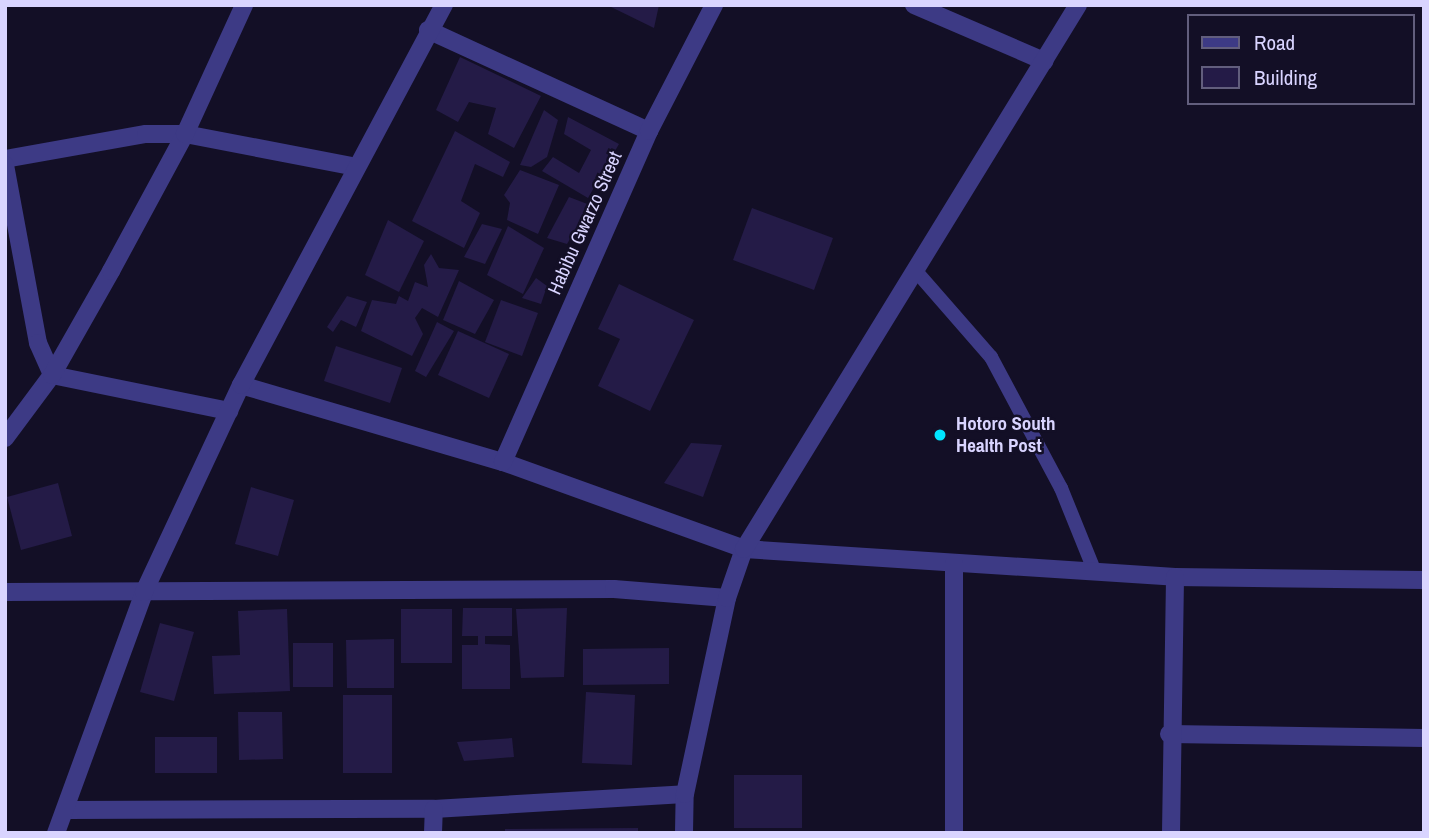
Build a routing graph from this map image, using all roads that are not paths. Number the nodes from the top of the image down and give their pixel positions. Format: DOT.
graph roads {
  1 [pos="244,5"];
  2 [pos="444,5"];
  3 [pos="715,5"];
  4 [pos="914,5"];
  5 [pos="1078,5"];
  6 [pos="428,30"];
  7 [pos="1044,61"];
  8 [pos="649,131"];
  9 [pos="185,134"];
  10 [pos="5,159"];
  11 [pos="5,165"];
  12 [pos="356,167"];
  13 [pos="915,270"];
  14 [pos="52,375"];
  15 [pos="241,385"];
  16 [pos="229,411"];
  17 [pos="5,438"];
  18 [pos="503,462"];
  19 [pos="744,549"];
  20 [pos="954,563"];
  21 [pos="1095,572"];
  22 [pos="1175,577"];
  23 [pos="1424,580"];
  24 [pos="5,592"];
  25 [pos="144,592"];
  26 [pos="727,598"];
  27 [pos="1169,734"];
  28 [pos="1424,738"];
  29 [pos="685,794"];
  30 [pos="434,809"];
  31 [pos="68,810"];
  32 [pos="56,833"];
  33 [pos="433,833"];
  34 [pos="684,833"];
  35 [pos="954,833"];
  36 [pos="1171,833"];
  1 -- 9 [label="street"];
  2 -- 6 [label="street"];
  3 -- 8 [label="street, Habibu Gwarzo Street"];
  4 -- 7 [label="street"];
  5 -- 7 [label="street"];
  6 -- 8 [label="street"];
  6 -- 12 [label="street"];
  7 -- 13 [label="street"];
  8 -- 18 [label="street, Habibu Gwarzo Street"];
  9 -- 10 [label="street"];
  9 -- 12 [label="street"];
  9 -- 14 [label="street"];
  11 -- 14 [label="street"];
  12 -- 15 [label="street"];
  13 -- 19 [label="street"];
  13 -- 21 [label="lane"];
  14 -- 16 [label="street"];
  14 -- 17 [label="street"];
  15 -- 16 [label="street"];
  15 -- 18 [label="street"];
  16 -- 25 [label="street"];
  18 -- 19 [label="street"];
  19 -- 20 [label="street"];
  19 -- 26 [label="street"];
  20 -- 21 [label="street"];
  20 -- 35 [label="street"];
  21 -- 22 [label="street"];
  22 -- 23 [label="street"];
  22 -- 27 [label="street"];
  24 -- 25 [label="street"];
  25 -- 26 [label="street"];
  25 -- 31 [label="street"];
  26 -- 29 [label="street"];
  27 -- 28 [label="street"];
  27 -- 36 [label="street"];
  29 -- 30 [label="street"];
  29 -- 34 [label="street"];
  30 -- 31 [label="street"];
  30 -- 33 [label="street"];
  31 -- 32 [label="street"];
}
